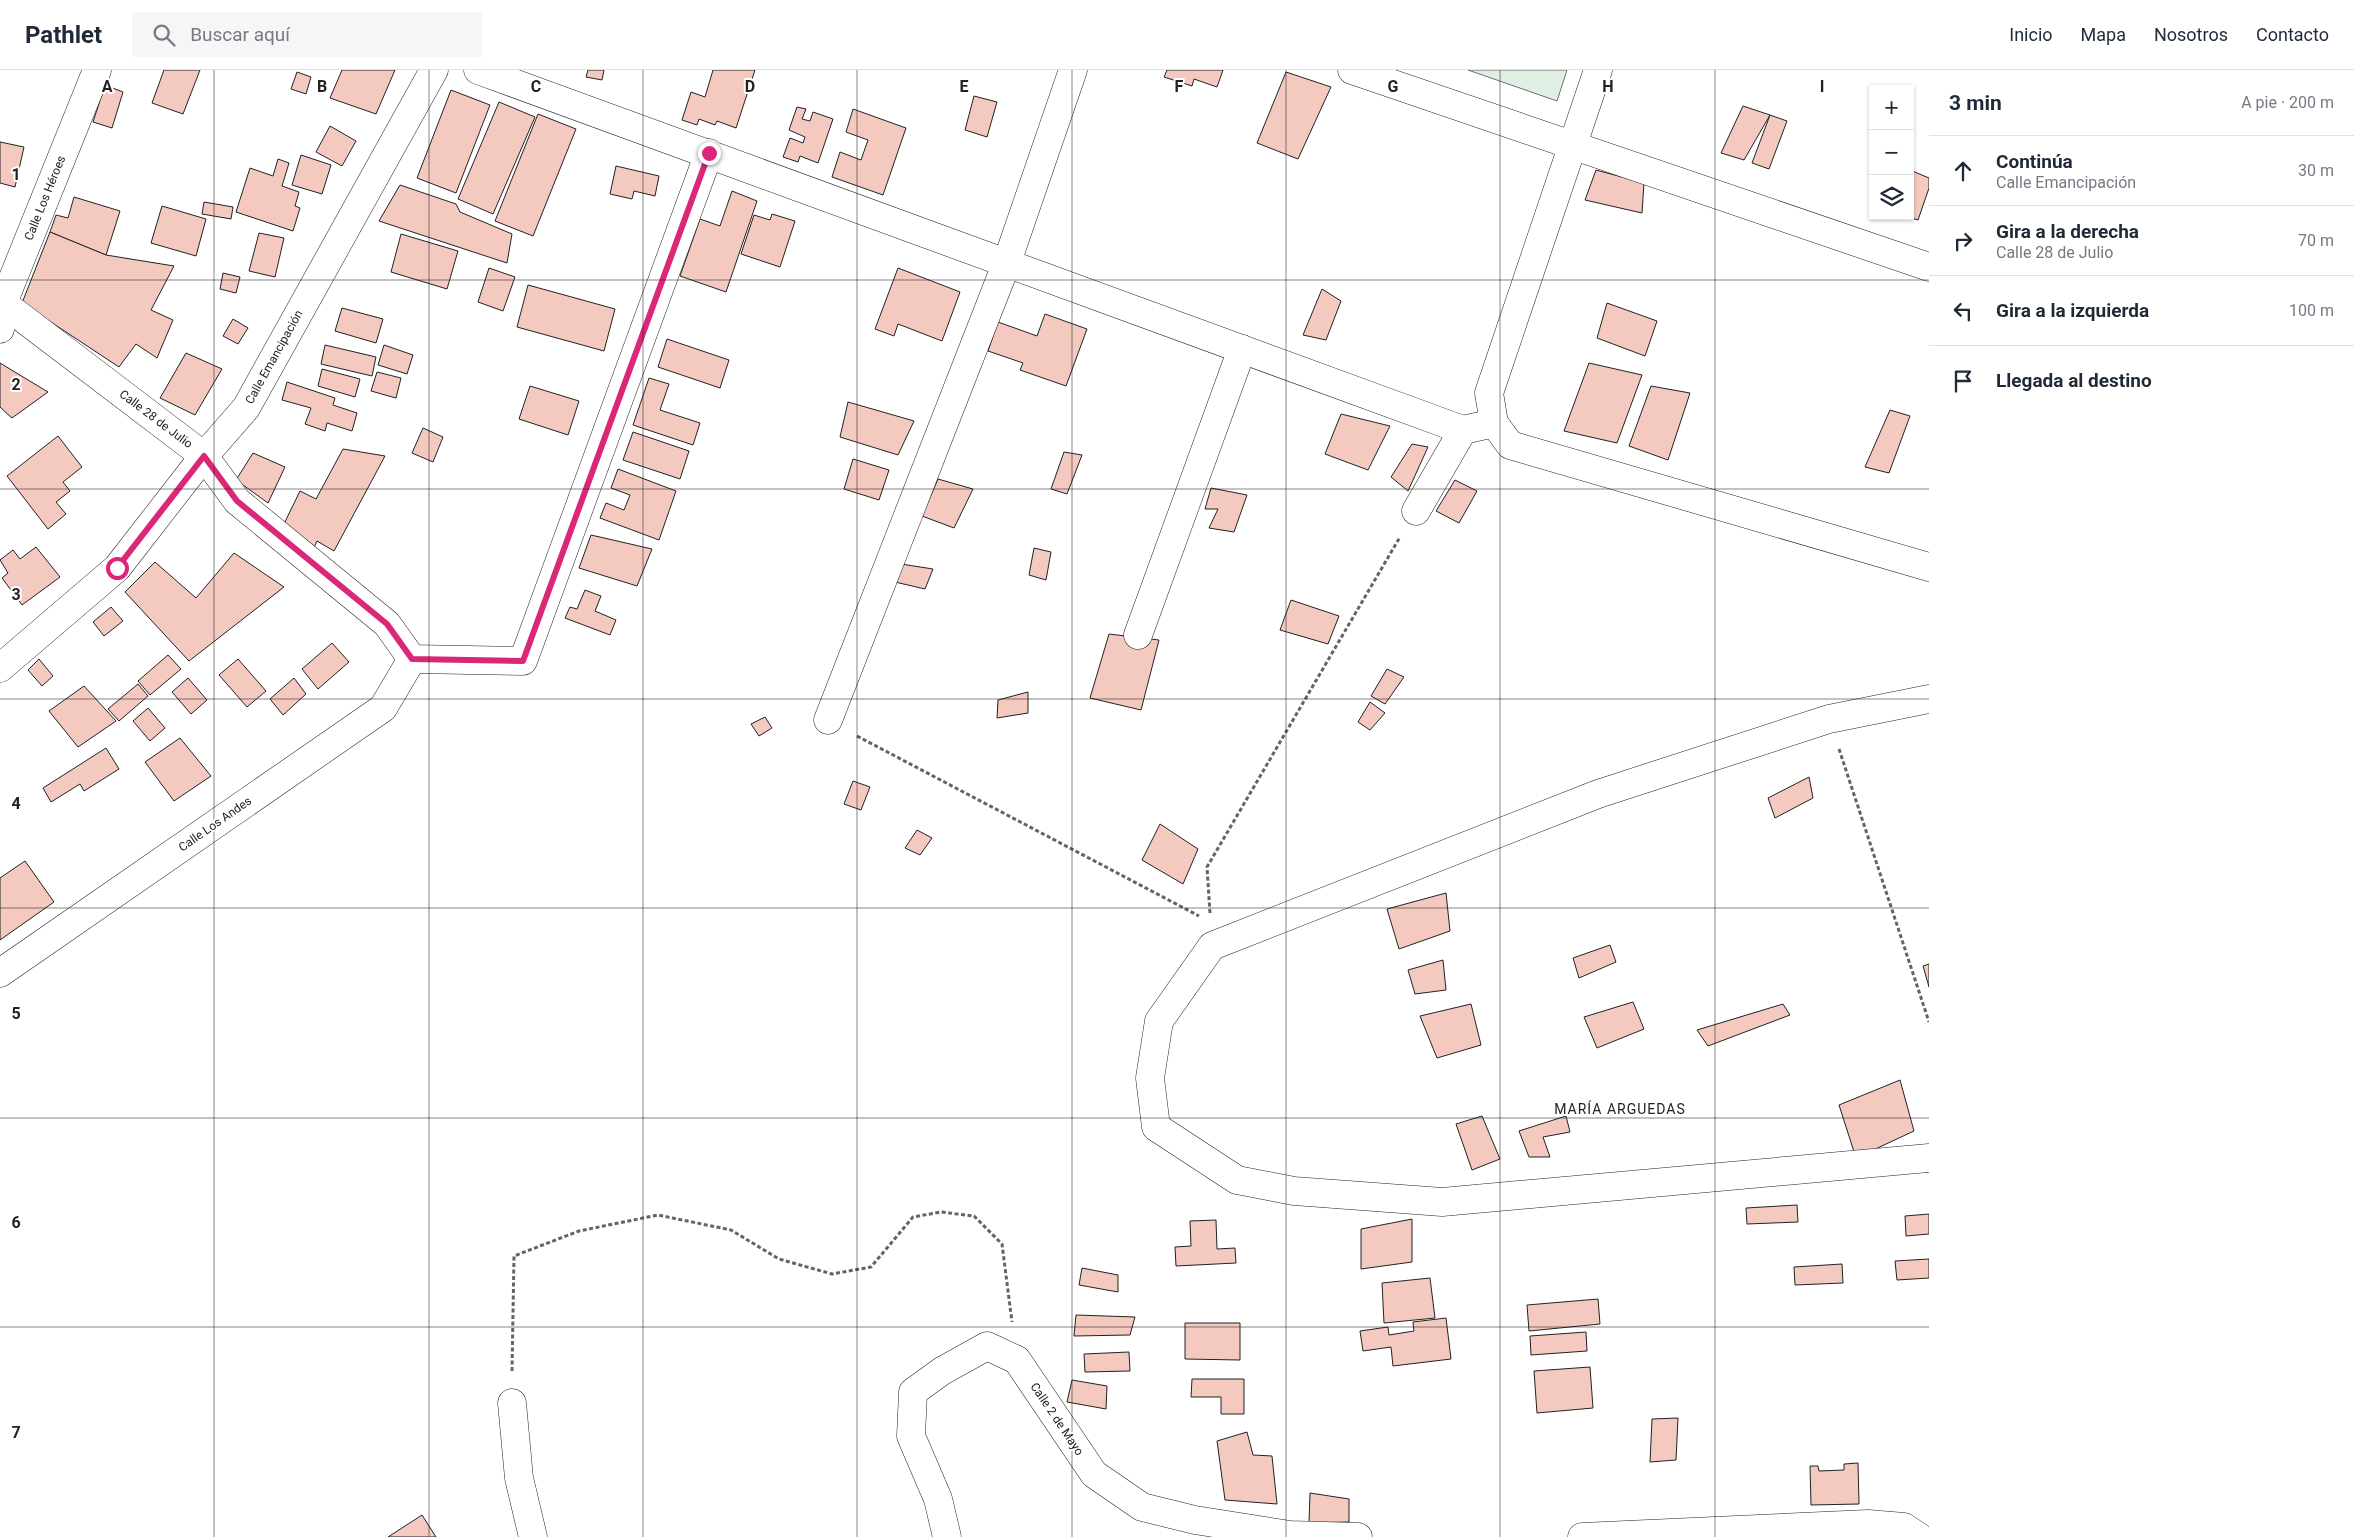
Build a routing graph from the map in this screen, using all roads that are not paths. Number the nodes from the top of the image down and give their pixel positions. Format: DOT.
graph roads {
  1 [pos="97,70"];
  2 [pos="434,70"];
  3 [pos="478,70"];
  4 [pos="1074,70"];
  5 [pos="1352,70"];
  6 [pos="1598,70"];
  7 [pos="1572,146"];
  8 [pos="709,153"];
  9 [pos="1007,262"];
  10 [pos="1929,267"];
  11 [pos="1,311"];
  12 [pos="1242,349"];
  13 [pos="1494,423"];
  14 [pos="1463,430"];
  15 [pos="204,456"];
  16 [pos="1416,511"];
  17 [pos="1929,567"];
  18 [pos="1138,635"];
  19 [pos="412,659"];
  20 [pos="0,668"];
  21 [pos="1929,699"];
  22 [pos="828,720"];
  23 [pos="0,973"];
  24 [pos="1929,1158"];
  25 [pos="512,1403"];
  26 [pos="532,1537"];
  27 [pos="947,1537"];
  28 [pos="1358,1537"];
  29 [pos="1582,1537"];
  30 [pos="1919,1537"];
  1 -- 11 [label="street, Calle Los Héroes"];
  2 -- 15 [label="street, Calle Emancipación"];
  3 -- 8 [label="street"];
  4 -- 9 [label="street"];
  5 -- 7 [label="street"];
  6 -- 7 [label="street"];
  7 -- 10 [label="street"];
  7 -- 13 [label="street"];
  8 -- 9 [label="street"];
  8 -- 19 [label="street"];
  9 -- 12 [label="street"];
  9 -- 22 [label="street"];
  11 -- 15 [label="street, Calle 28 de Julio"];
  12 -- 14 [label="street"];
  12 -- 18 [label="street"];
  13 -- 14 [label="street"];
  13 -- 17 [label="street"];
  14 -- 16 [label="street"];
  15 -- 19 [label="street, Calle 28 de Julio"];
  15 -- 20 [label="street, Calle Emancipación"];
  19 -- 23 [label="street, Calle Los Andes"];
  21 -- 24 [label="street"];
  25 -- 26 [label="street"];
  27 -- 28 [label="street, Calle 2 de Mayo"];
  29 -- 30 [label="street"];
}
